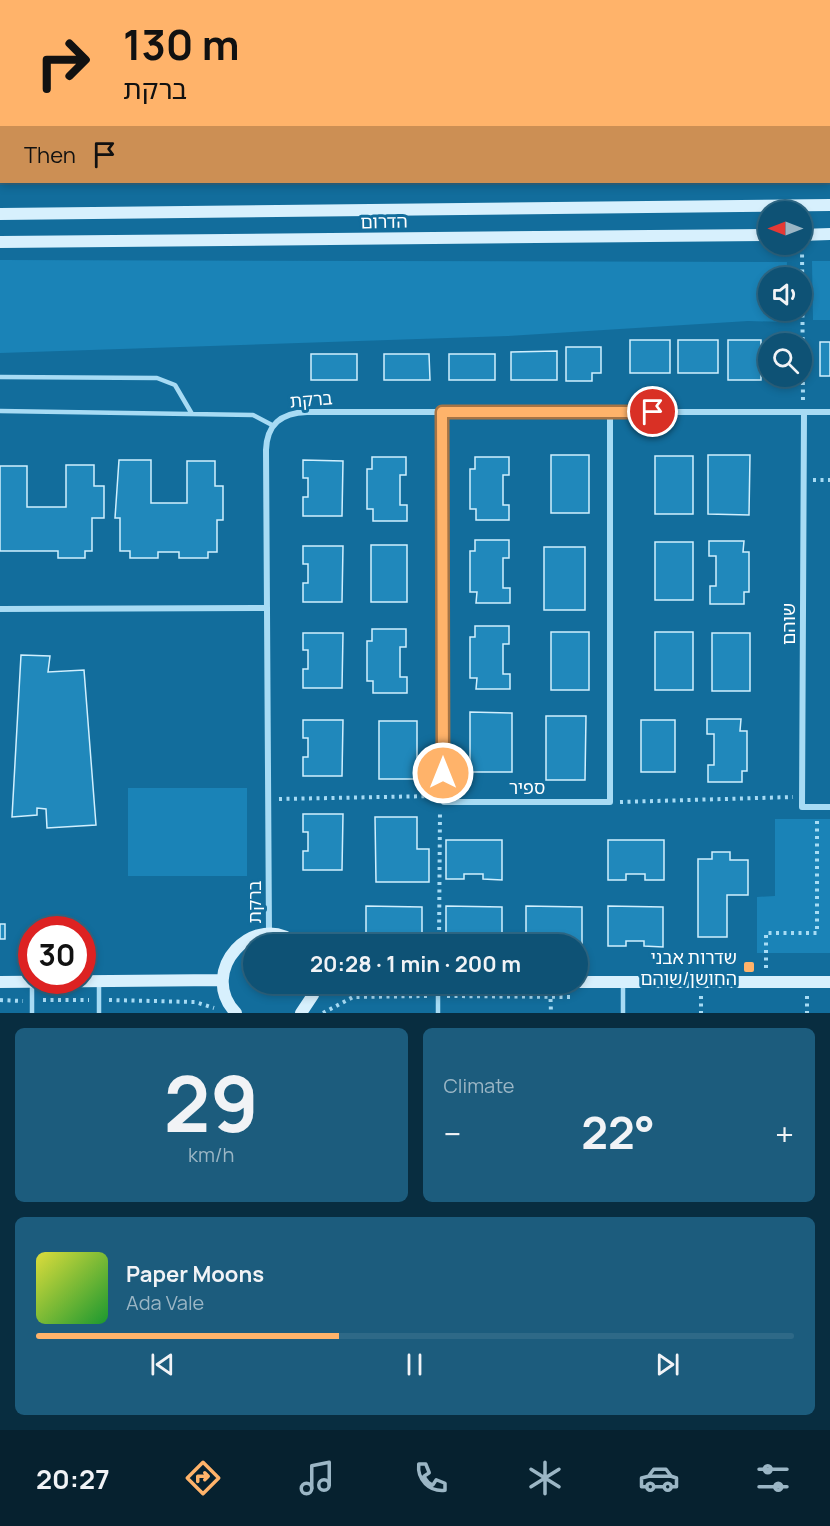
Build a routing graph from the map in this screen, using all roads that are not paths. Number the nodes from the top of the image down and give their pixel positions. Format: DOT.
graph roads {
  1 [pos="830,204"];
  2 [pos="0,214"];
  3 [pos="830,234"];
  4 [pos="758,235"];
  5 [pos="812,235"];
  6 [pos="0,242"];
  7 [pos="0,377"];
  8 [pos="0,411"];
  9 [pos="442,412"];
  10 [pos="610,412"];
  11 [pos="804,412"];
  12 [pos="830,412"];
  13 [pos="192,414"];
  14 [pos="272,425"];
  15 [pos="267,608"];
  16 [pos="0,609"];
  17 [pos="830,807"];
  18 [pos="269,934"];
  19 [pos="243,941"];
  20 [pos="0,981"];
  21 [pos="222,981"];
  22 [pos="18,982"];
  23 [pos="99,982"];
  24 [pos="588,982"];
  25 [pos="623,982"];
  26 [pos="830,982"];
  27 [pos="32,994"];
  28 [pos="313,994"];
  29 [pos="438,994"];
  30 [pos="32,1013"];
  31 [pos="99,1013"];
  32 [pos="236,1013"];
  33 [pos="301,1013"];
  34 [pos="438,1013"];
  35 [pos="623,1013"];
  1 -- 2 [label="main road, הדרום"];
  3 -- 5 [label="main road"];
  4 -- 6 [label="main road, הדרום"];
  7 -- 13 [label="lane"];
  8 -- 13 [label="lane"];
  9 -- 10 [label="street, ברקת"];
  9 -- 10 [label="street, ספיר"];
  9 -- 14 [label="street, ברקת"];
  10 -- 11 [label="street, ברקת"];
  11 -- 12 [label="street, ברקת"];
  11 -- 17 [label="street, שוהם"];
  13 -- 14 [label="lane"];
  14 -- 15 [label="street, ברקת"];
  15 -- 16 [label="street"];
  15 -- 18 [label="street, ברקת"];
  19 -- 21 [label="main road"];
  20 -- 22 [label="main road"];
  21 -- 23 [label="main road"];
  21 -- 32 [label="main road"];
  23 -- 31 [label="lane"];
  24 -- 25 [label="main road"];
  25 -- 26 [label="main road"];
  25 -- 35 [label="lane"];
  27 -- 30 [label="lane"];
  28 -- 33 [label="main road"];
  29 -- 34 [label="lane"];
}
